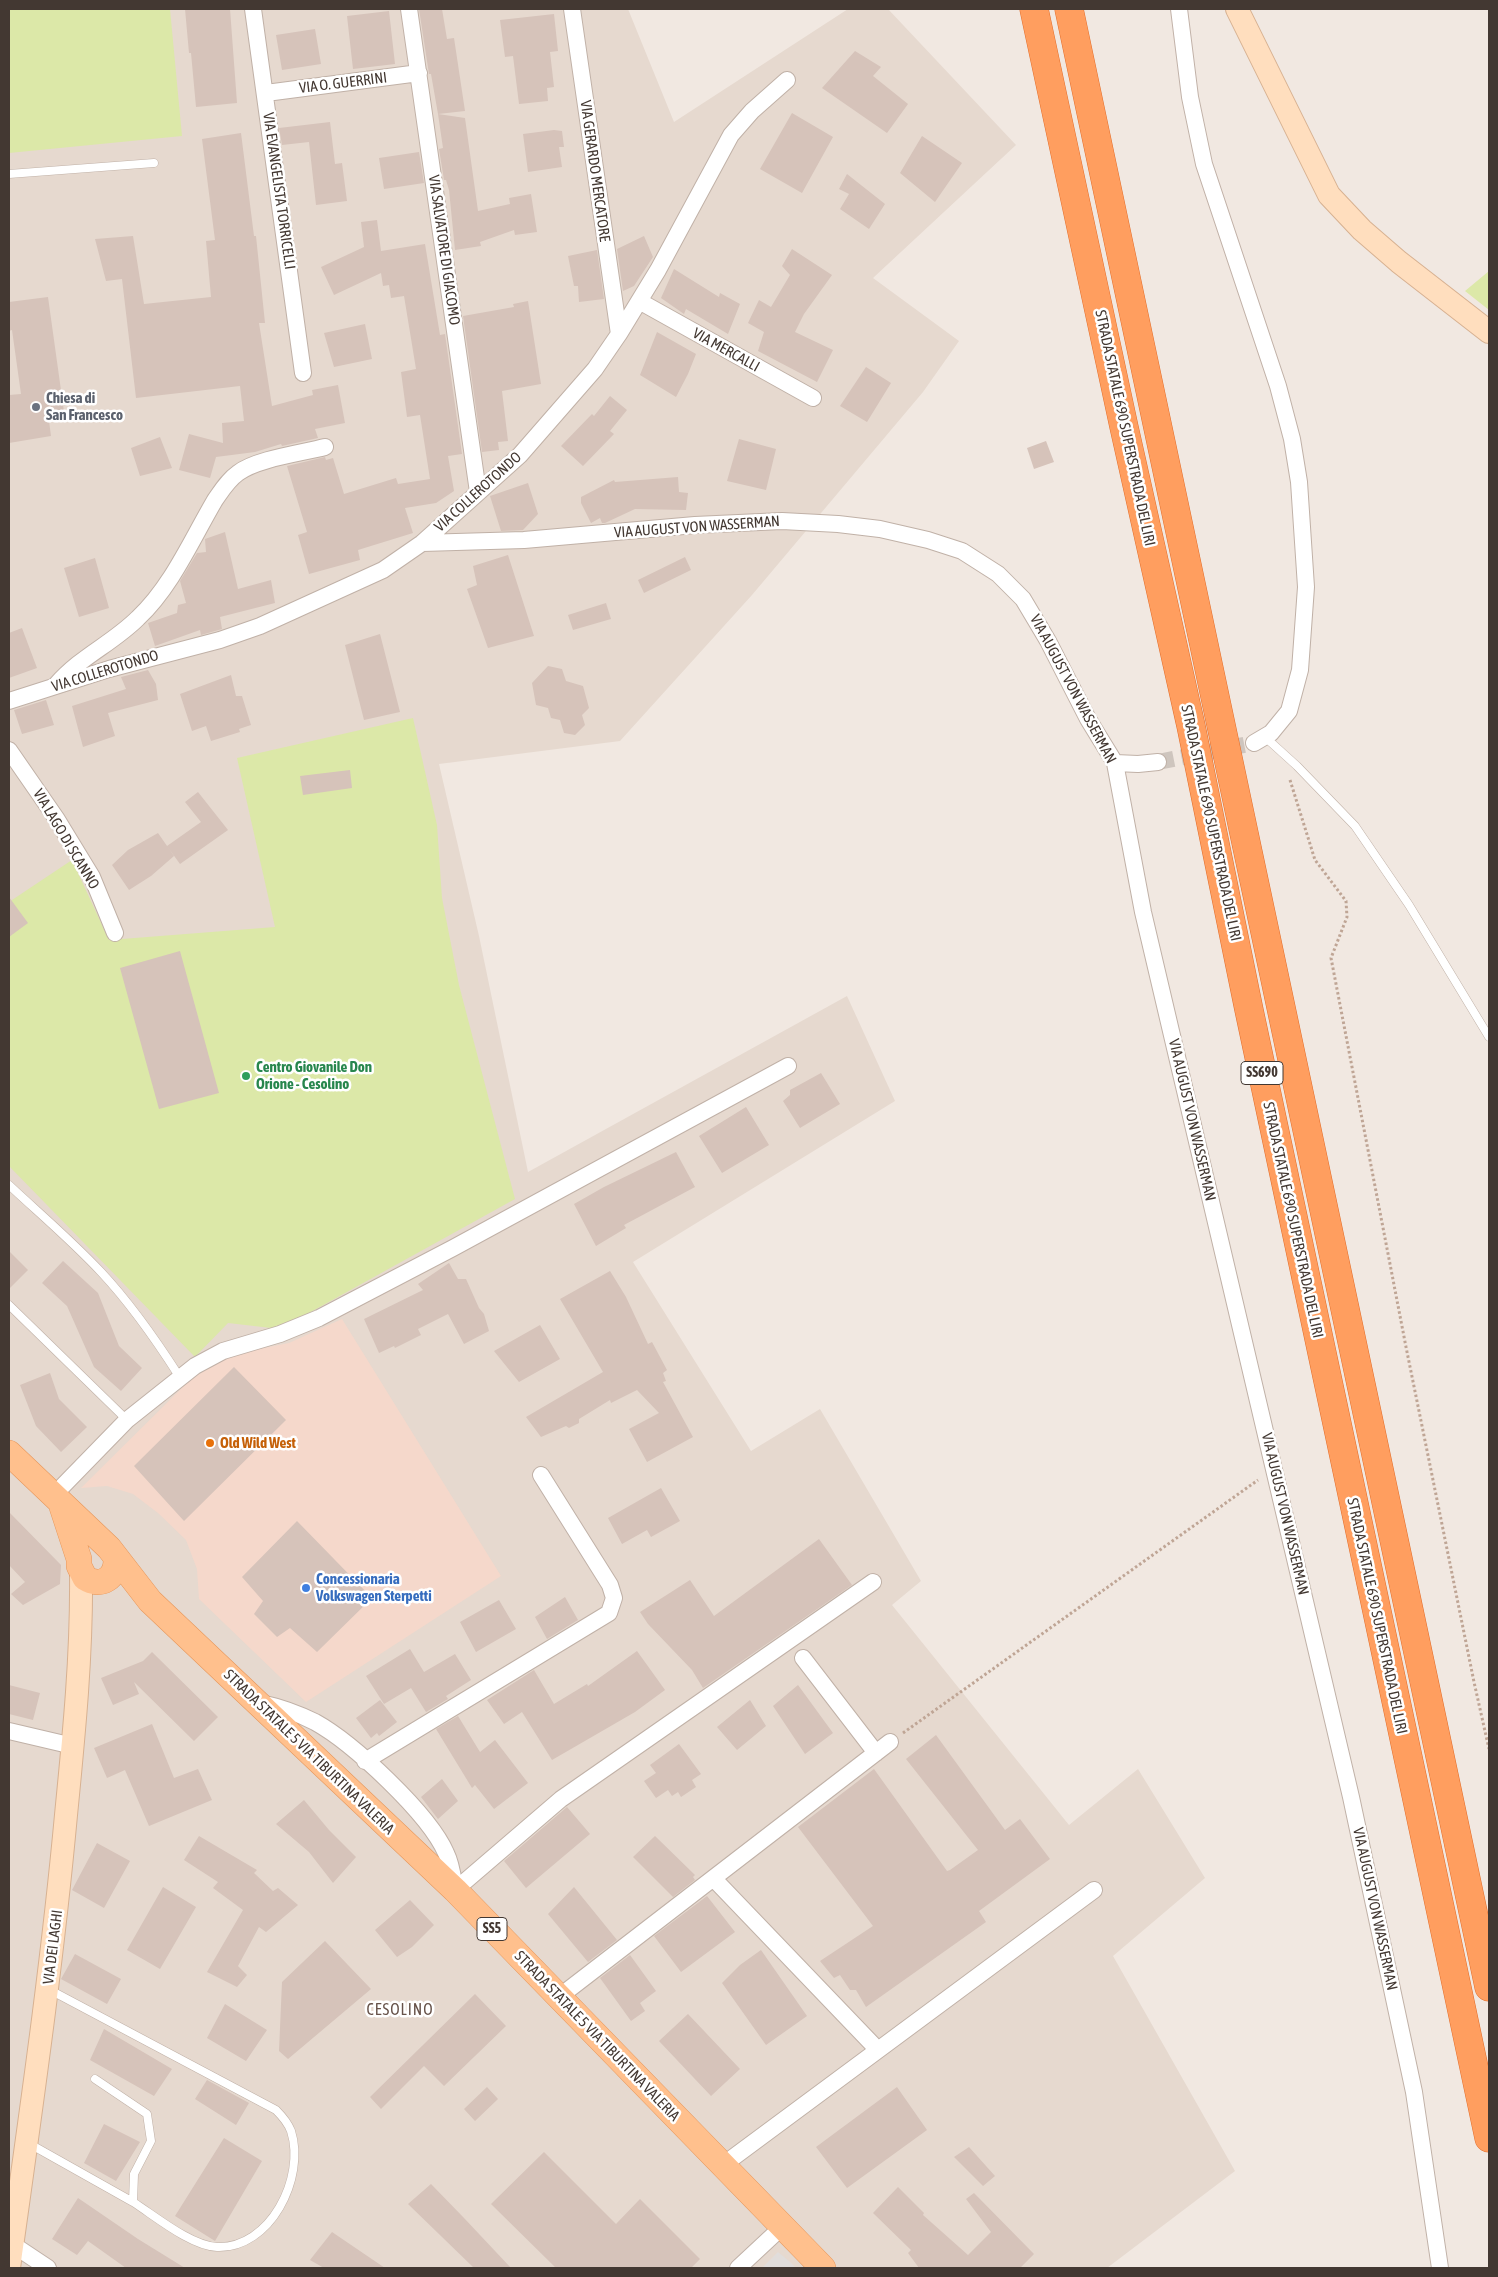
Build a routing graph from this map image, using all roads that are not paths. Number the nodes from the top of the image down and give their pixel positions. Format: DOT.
graph roads {
  1 [pos="253,9"];
  2 [pos="409,9"];
  3 [pos="572,9"];
  4 [pos="1034,9"];
  5 [pos="1069,9"];
  6 [pos="1179,9"];
  7 [pos="1237,9"];
  8 [pos="419,73"];
  9 [pos="787,80"];
  10 [pos="266,93"];
  11 [pos="154,163"];
  12 [pos="9,174"];
  13 [pos="639,301"];
  14 [pos="1489,332"];
  15 [pos="619,334"];
  16 [pos="303,373"];
  17 [pos="813,398"];
  18 [pos="325,447"];
  19 [pos="478,492"];
  20 [pos="422,543"];
  21 [pos="56,685"];
  22 [pos="9,701"];
  23 [pos="1260,740"];
  24 [pos="9,750"];
  25 [pos="1158,762"];
  26 [pos="1115,763"];
  27 [pos="115,933"];
  28 [pos="1489,1037"];
  29 [pos="788,1066"];
  30 [pos="9,1186"];
  31 [pos="9,1305"];
  32 [pos="179,1376"];
  33 [pos="127,1420"];
  34 [pos="9,1453"];
  35 [pos="541,1475"];
  36 [pos="57,1500"];
  37 [pos="111,1553"];
  38 [pos="91,1574"];
  39 [pos="873,1582"];
  40 [pos="150,1601"];
  41 [pos="803,1658"];
  42 [pos="258,1703"];
  43 [pos="9,1731"];
  44 [pos="890,1742"];
  45 [pos="73,1746"];
  46 [pos="876,1753"];
  47 [pos="365,1761"];
  48 [pos="714,1878"];
  49 [pos="455,1890"];
  50 [pos="1094,1890"];
  51 [pos="1489,1987"];
  52 [pos="48,1989"];
  53 [pos="559,1997"];
  54 [pos="878,2050"];
  55 [pos="95,2079"];
  56 [pos="1489,2138"];
  57 [pos="27,2143"];
  58 [pos="722,2165"];
  59 [pos="133,2202"];
  60 [pos="782,2226"];
  61 [pos="12,2244"];
  62 [pos="9,2268"];
  63 [pos="48,2268"];
  64 [pos="738,2268"];
  65 [pos="823,2268"];
  66 [pos="1440,2268"];
  1 -- 10 [label="street, VIA EVANGELISTA TORRICELLI"];
  2 -- 8 [label="street, VIA SALVATORE DI GIACOMO"];
  3 -- 15 [label="street, VIA GERARDO MERCATORE"];
  4 -- 56 [label="highway, STRADA STATALE 690 SUPERSTRADA DEL LIRI / SS690"];
  5 -- 51 [label="highway, STRADA STATALE 690 SUPERSTRADA DEL LIRI / SS690"];
  6 -- 23 [label="street"];
  7 -- 14 [label="street"];
  8 -- 10 [label="street, VIA O. GUERRINI"];
  8 -- 19 [label="street, VIA SALVATORE DI GIACOMO"];
  9 -- 13 [label="street, VIA COLLEROTONDO"];
  10 -- 16 [label="street, VIA EVANGELISTA TORRICELLI"];
  11 -- 12 [label="lane"];
  13 -- 15 [label="street, VIA COLLEROTONDO"];
  13 -- 17 [label="street, VIA MERCALLI"];
  15 -- 19 [label="street, VIA COLLEROTONDO"];
  18 -- 21 [label="street"];
  19 -- 20 [label="street, VIA COLLEROTONDO"];
  20 -- 21 [label="street, VIA COLLEROTONDO"];
  20 -- 26 [label="street, VIA AUGUST VON WASSERMAN"];
  21 -- 22 [label="street, VIA COLLEROTONDO"];
  23 -- 28 [label="lane"];
  24 -- 27 [label="street, VIA LAGO DI SCANNO"];
  25 -- 26 [label="street"];
  26 -- 66 [label="street, VIA AUGUST VON WASSERMAN"];
  29 -- 32 [label="street"];
  30 -- 32 [label="lane"];
  31 -- 33 [label="lane"];
  32 -- 33 [label="street"];
  33 -- 36 [label="street"];
  34 -- 36 [label="main road, STRADA STATALE 5 VIA TIBURTINA VALERIA / SS5"];
  35 -- 47 [label="street"];
  36 -- 37 [label="main road, STRADA STATALE 5 VIA TIBURTINA VALERIA / SS5"];
  36 -- 38 [label="main road, STRADA STATALE 5 VIA TIBURTINA VALERIA / SS5"];
  37 -- 38 [label="main road"];
  37 -- 38 [label="main road"];
  37 -- 40 [label="main road, STRADA STATALE 5 VIA TIBURTINA VALERIA / SS5"];
  38 -- 40 [label="main road, STRADA STATALE 5 VIA TIBURTINA VALERIA / SS5"];
  38 -- 45 [label="street, VIA DEI LAGHI"];
  39 -- 49 [label="street"];
  40 -- 42 [label="main road, STRADA STATALE 5 VIA TIBURTINA VALERIA / SS5"];
  41 -- 46 [label="street"];
  42 -- 47 [label="street"];
  42 -- 49 [label="main road, STRADA STATALE 5 VIA TIBURTINA VALERIA / SS5"];
  43 -- 45 [label="street"];
  44 -- 46 [label="street"];
  45 -- 52 [label="street, VIA DEI LAGHI"];
  46 -- 48 [label="street"];
  47 -- 49 [label="street"];
  48 -- 53 [label="street"];
  48 -- 54 [label="street"];
  49 -- 53 [label="main road, STRADA STATALE 5 VIA TIBURTINA VALERIA / SS5"];
  50 -- 54 [label="street"];
  52 -- 57 [label="street, VIA DEI LAGHI"];
  52 -- 59 [label="lane"];
  53 -- 58 [label="main road, STRADA STATALE 5 VIA TIBURTINA VALERIA / SS5"];
  54 -- 58 [label="street"];
  55 -- 59 [label="lane"];
  57 -- 59 [label="lane"];
  57 -- 61 [label="street, VIA DEI LAGHI"];
  58 -- 60 [label="main road, STRADA STATALE 5 VIA TIBURTINA VALERIA / SS5"];
  60 -- 64 [label="street"];
  60 -- 65 [label="main road, STRADA STATALE 5 VIA TIBURTINA VALERIA / SS5"];
  61 -- 62 [label="street, VIA DEI LAGHI"];
  61 -- 63 [label="street"];
}
